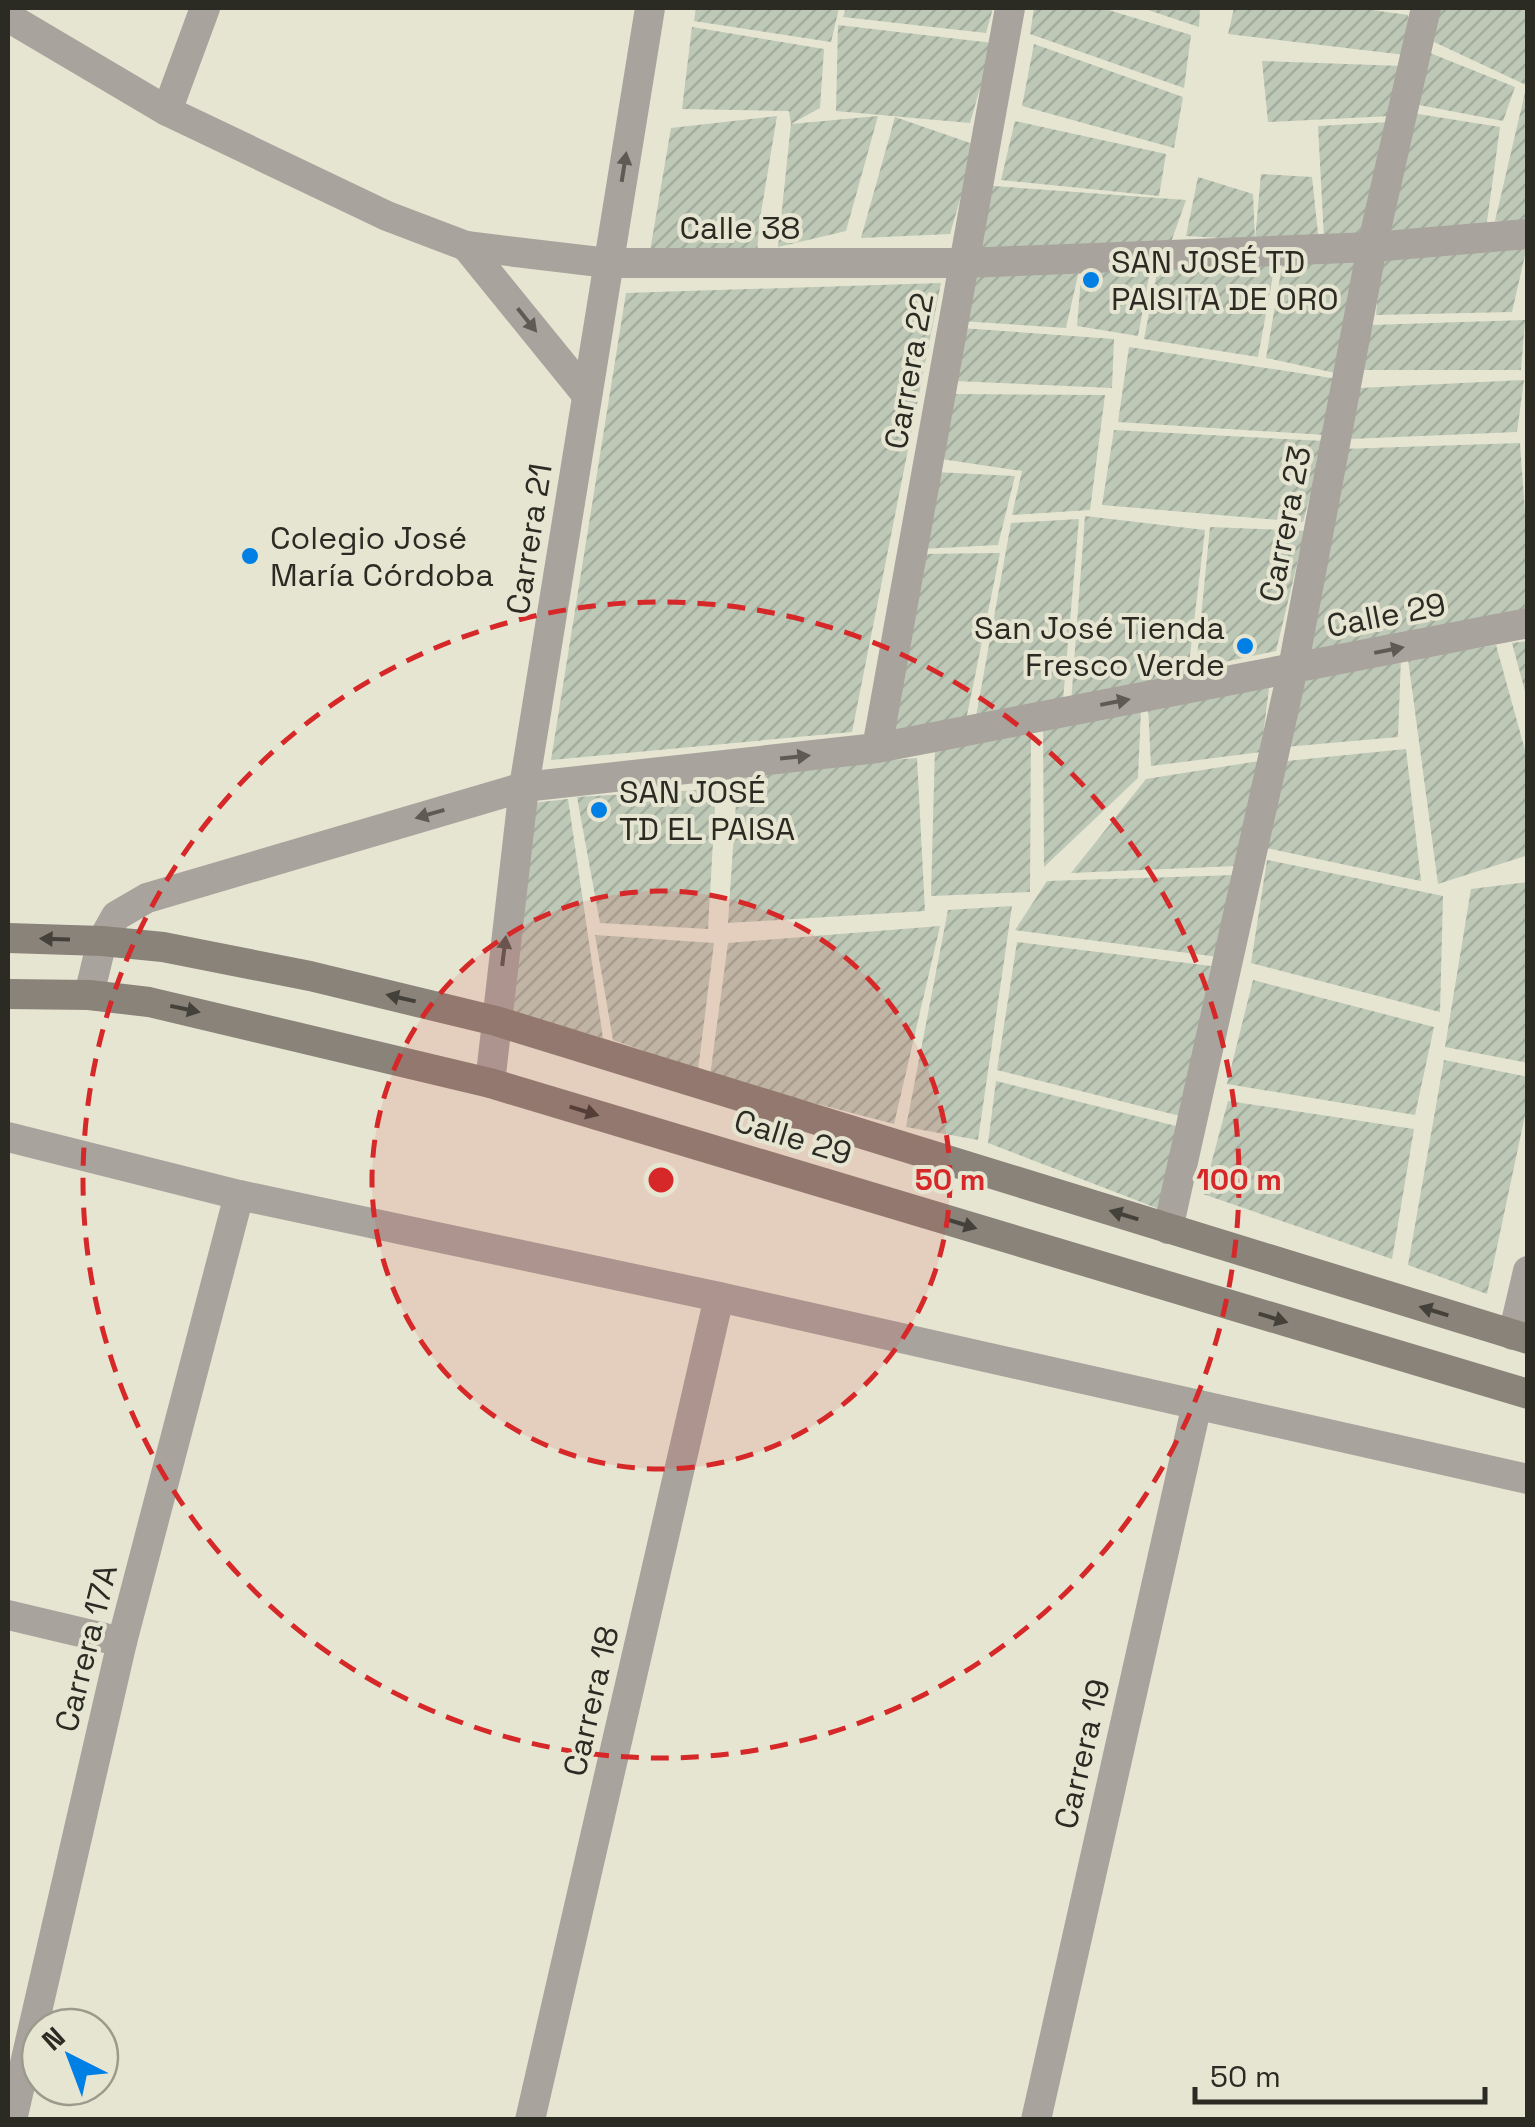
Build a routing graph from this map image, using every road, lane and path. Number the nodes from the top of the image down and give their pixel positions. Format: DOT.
graph roads {
  1 [pos="205,8"];
  2 [pos="650,8"];
  3 [pos="1010,8"];
  4 [pos="1426,8"];
  5 [pos="8,17"];
  6 [pos="167,111"];
  7 [pos="1528,234"];
  8 [pos="466,246"];
  9 [pos="1372,247"];
  10 [pos="964,262"];
  11 [pos="608,263"];
  12 [pos="587,395"];
  13 [pos="1528,623"];
  14 [pos="1294,668"];
  15 [pos="878,748"];
  16 [pos="524,787"];
  17 [pos="8,938"];
  18 [pos="102,941"];
  19 [pos="8,994"];
  20 [pos="89,995"];
  21 [pos="496,1021"];
  22 [pos="490,1082"];
  23 [pos="8,1136"];
  24 [pos="239,1195"];
  25 [pos="1168,1229"];
  26 [pos="1528,1272"];
  27 [pos="719,1297"];
  28 [pos="1520,1337"];
  29 [pos="1528,1394"];
  30 [pos="1197,1404"];
  31 [pos="1528,1480"];
  32 [pos="8,1615"];
  33 [pos="122,1642"];
  34 [pos="12,2120"];
  35 [pos="530,2120"];
  36 [pos="1036,2120"];
  1 -- 6 [label="street"];
  11 -- 2 [label="street, Carrera 21, one-way"];
  3 -- 10 [label="street, Carrera 22"];
  4 -- 9 [label="street, Carrera 23"];
  5 -- 6 [label="street, Calle 38"];
  6 -- 8 [label="street, Calle 38"];
  7 -- 9 [label="street, Calle 38"];
  8 -- 11 [label="street, Calle 38"];
  8 -- 12 [label="street, one-way"];
  9 -- 10 [label="street, Calle 38"];
  9 -- 14 [label="street, Carrera 23"];
  10 -- 11 [label="street, Calle 38"];
  10 -- 15 [label="street, Carrera 22"];
  11 -- 12 [label="street, Carrera 21"];
  12 -- 16 [label="street, Carrera 21"];
  14 -- 13 [label="street, Calle 29, one-way"];
  15 -- 14 [label="street, Calle 29, one-way"];
  14 -- 25 [label="street, Carrera 23"];
  16 -- 15 [label="street, Calle 29, one-way"];
  16 -- 18 [label="street, Calle 29, one-way"];
  21 -- 16 [label="street, Carrera 21, one-way"];
  18 -- 17 [label="main road, Calle 29, one-way"];
  18 -- 20 [label="street, Calle 29"];
  21 -- 18 [label="main road, Calle 29, one-way"];
  19 -- 20 [label="main road, Calle 29"];
  20 -- 22 [label="main road, Calle 29, one-way"];
  21 -- 22 [label="street, Carrera 21"];
  25 -- 21 [label="main road, Calle 29, one-way"];
  22 -- 29 [label="main road, Calle 29, one-way"];
  23 -- 24 [label="street"];
  24 -- 27 [label="street"];
  24 -- 33 [label="street, Carrera 17A"];
  28 -- 25 [label="main road, Calle 29, one-way"];
  26 -- 28 [label="street"];
  27 -- 30 [label="street"];
  27 -- 35 [label="street, Carrera 18"];
  30 -- 31 [label="street"];
  30 -- 36 [label="street, Carrera 19"];
  32 -- 33 [label="street"];
  33 -- 34 [label="street, Carrera 17A"];
}
